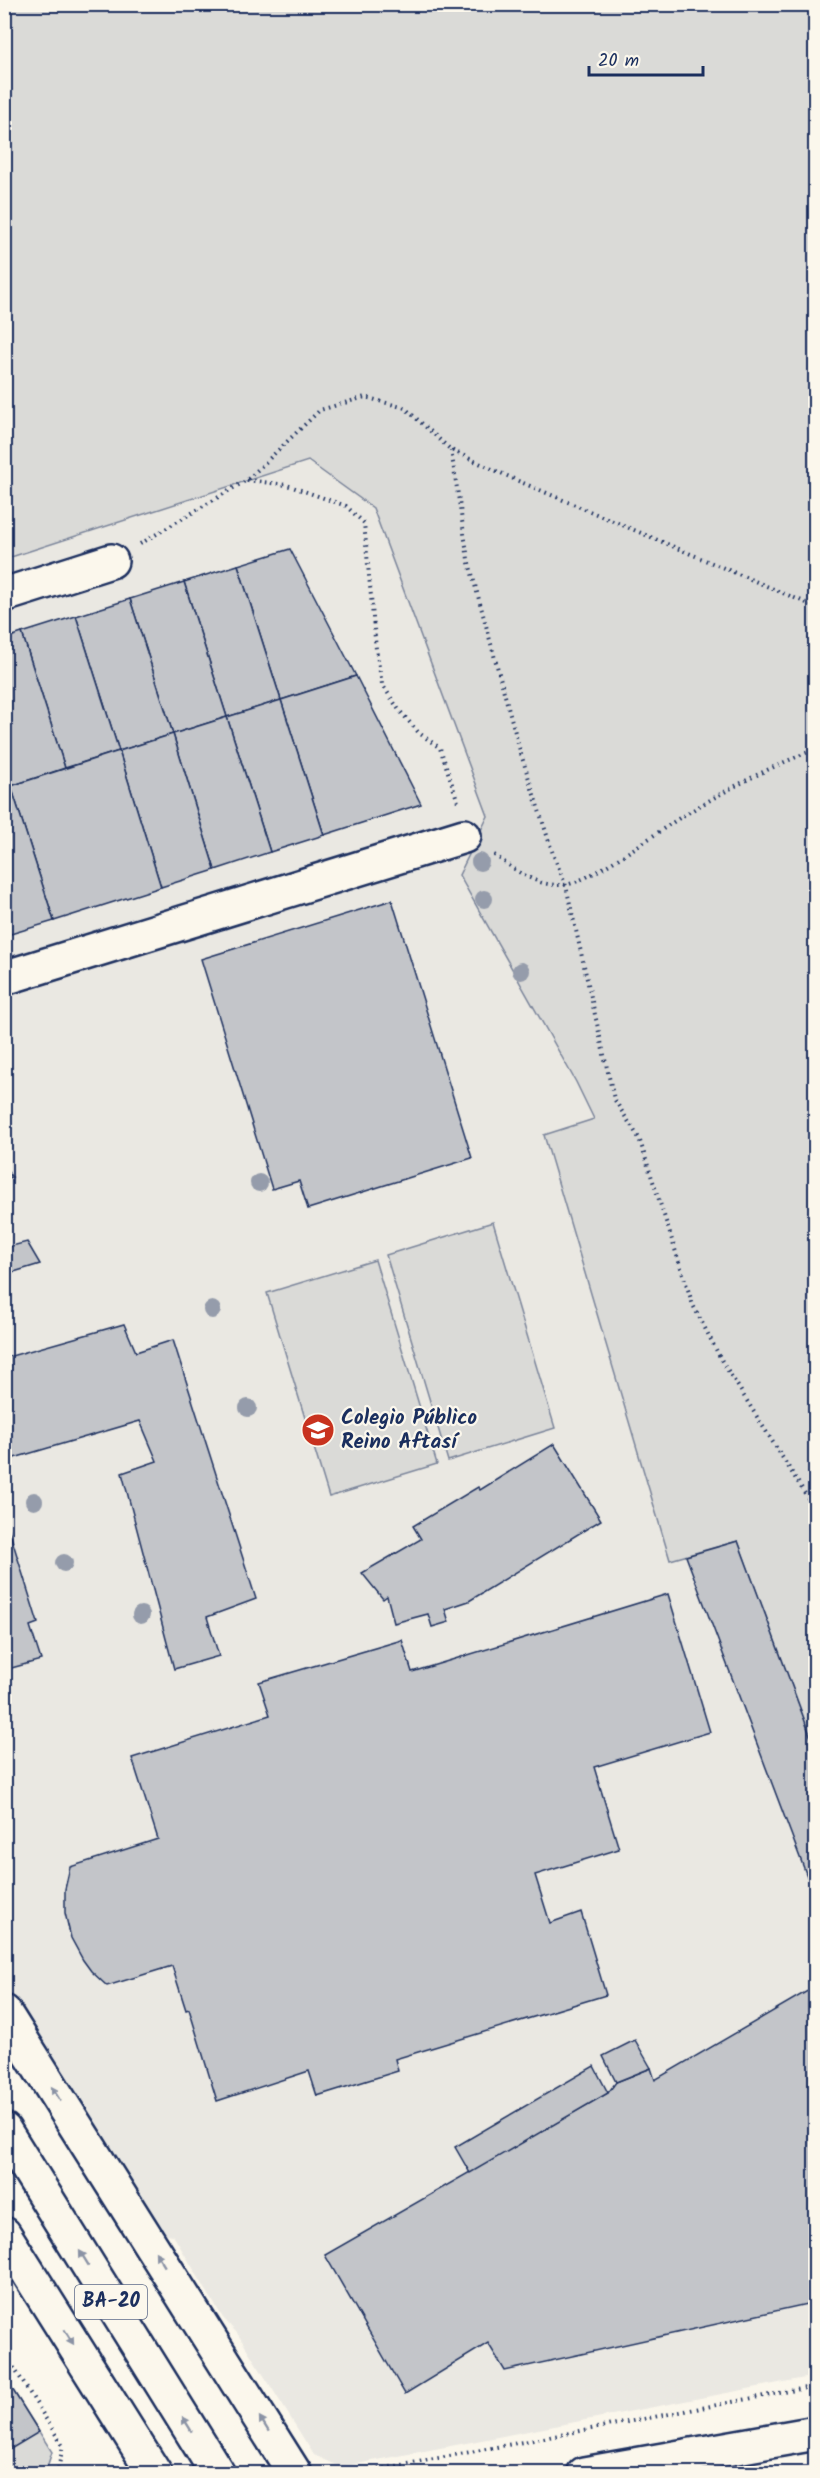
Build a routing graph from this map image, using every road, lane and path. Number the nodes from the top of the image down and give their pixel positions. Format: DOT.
graph roads {
  1 [pos="451,450"];
  2 [pos="247,480"];
  3 [pos="111,561"];
  4 [pos="4,595"];
  5 [pos="816,607"];
  6 [pos="816,749"];
  7 [pos="464,836"];
  8 [pos="566,886"];
  9 [pos="4,978"];
  10 [pos="816,1511"];
  11 [pos="4,2012"];
  12 [pos="4,2130"];
  13 [pos="4,2234"];
  14 [pos="4,2352"];
  15 [pos="816,2385"];
  16 [pos="816,2433"];
  17 [pos="57,2474"];
  18 [pos="154,2474"];
  19 [pos="218,2474"];
  20 [pos="295,2474"];
  21 [pos="355,2474"];
  22 [pos="584,2474"];
  1 -- 2 [label="path"];
  1 -- 5 [label="path"];
  1 -- 8 [label="path"];
  2 -- 3 [label="path"];
  2 -- 7 [label="path"];
  3 -- 4 [label="main road"];
  6 -- 8 [label="path"];
  7 -- 8 [label="path"];
  7 -- 9 [label="main road"];
  8 -- 10 [label="path"];
  20 -- 11 [label="main road, one-way"];
  19 -- 12 [label="main road, BA-20, one-way"];
  13 -- 18 [label="main road, BA-20, one-way"];
  14 -- 17 [label="path"];
  15 -- 21 [label="path"];
  16 -- 22 [label="main road"];
}
